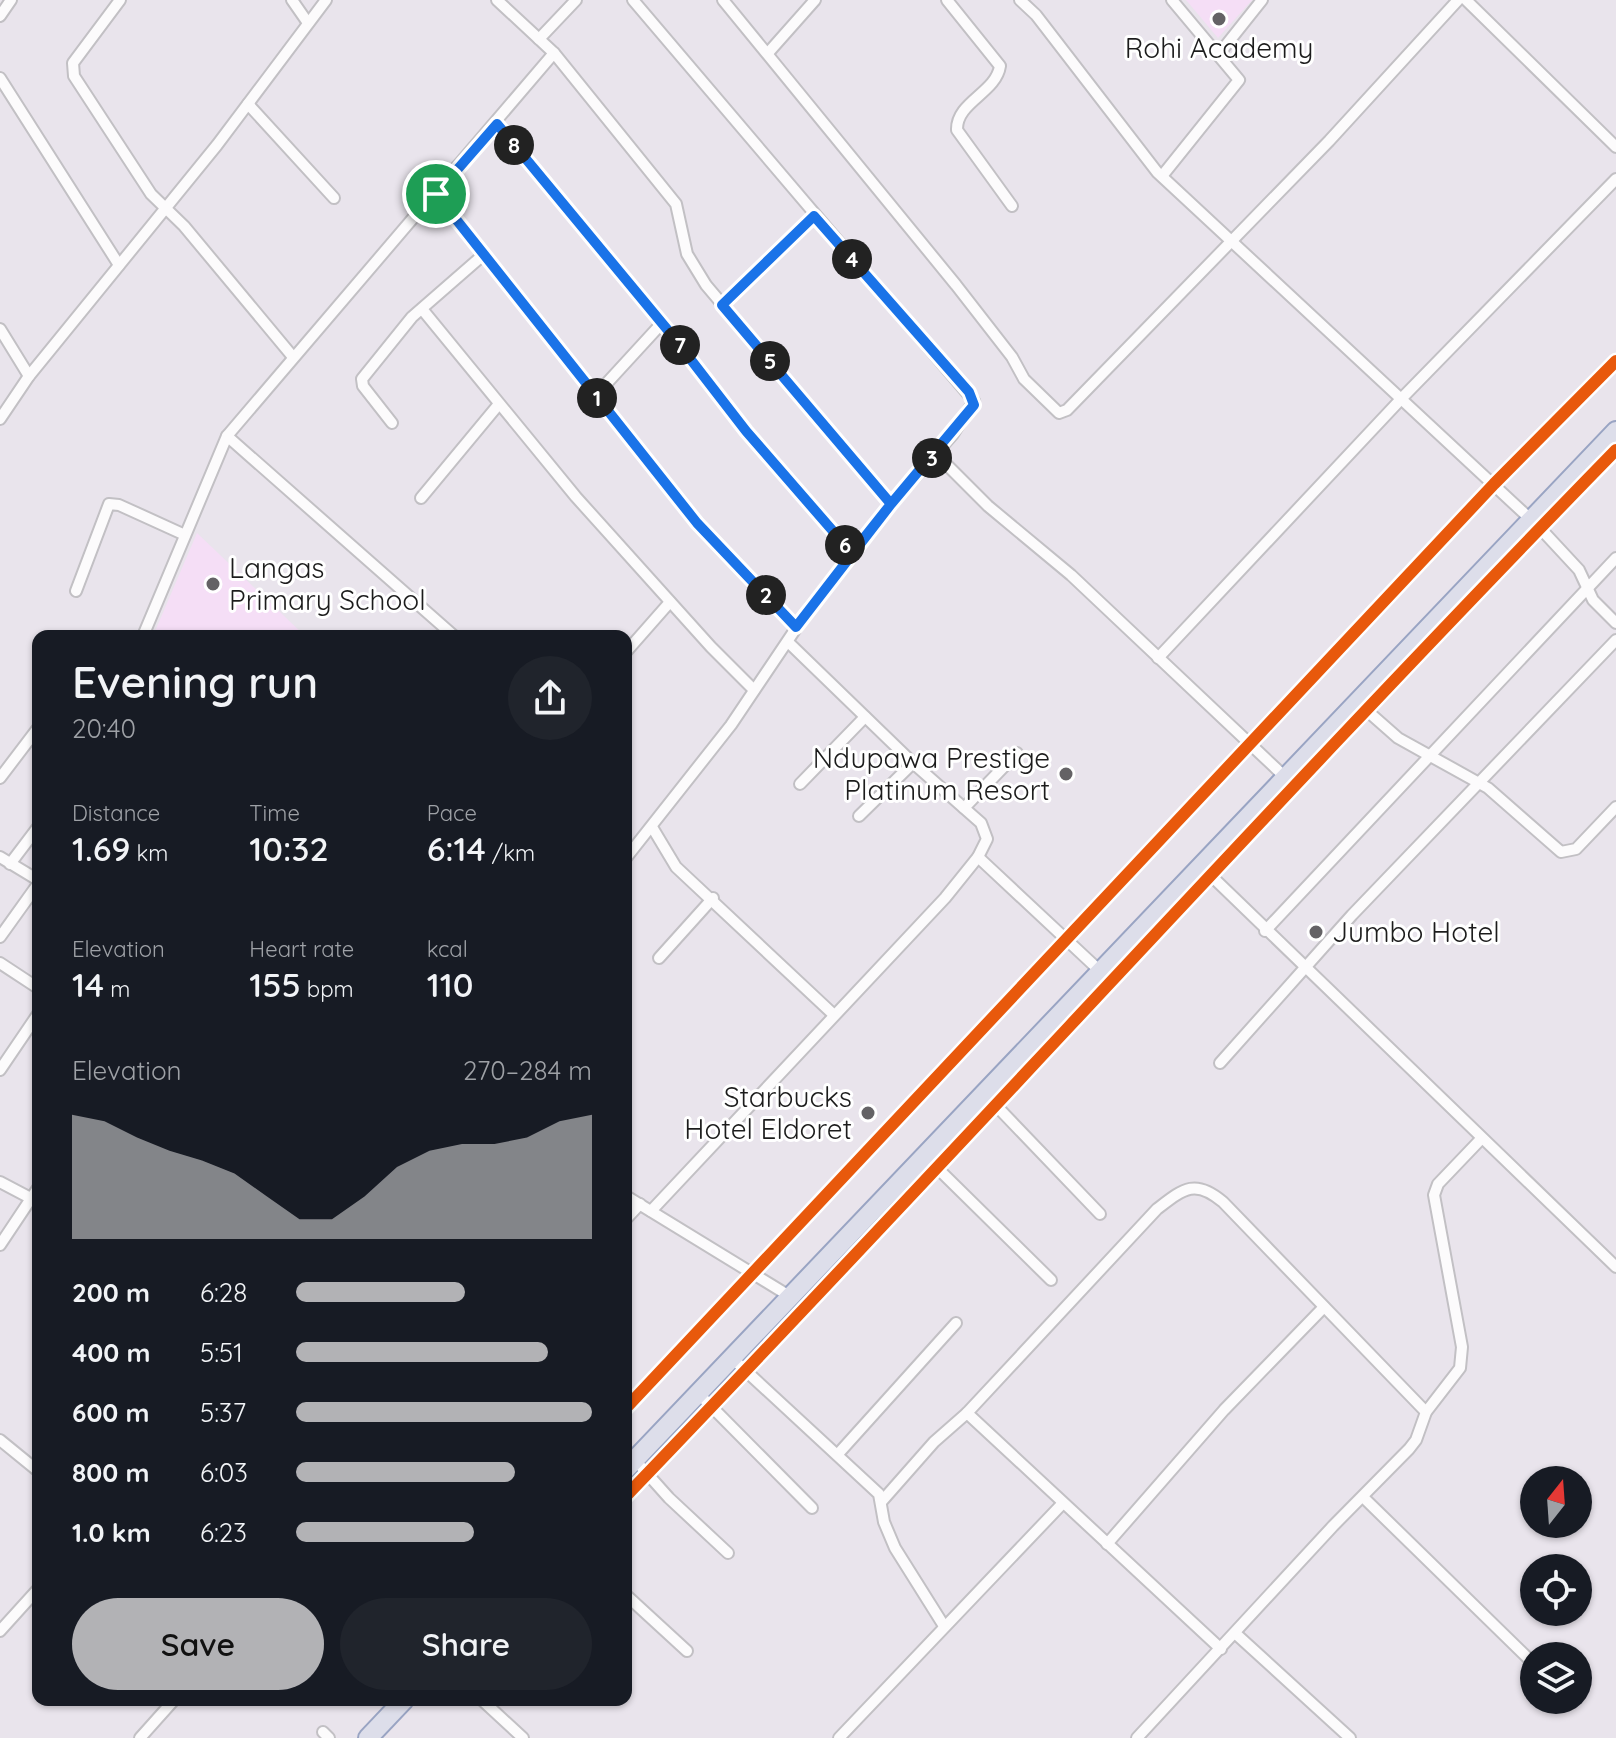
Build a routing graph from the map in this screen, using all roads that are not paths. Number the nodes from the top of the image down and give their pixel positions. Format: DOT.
graph roads {
  1 [pos="11,0"];
  2 [pos="120,0"];
  3 [pos="292,0"];
  4 [pos="326,0"];
  5 [pos="497,0"];
  6 [pos="576,0"];
  7 [pos="633,0"];
  8 [pos="723,0"];
  9 [pos="815,0"];
  10 [pos="947,0"];
  11 [pos="1020,0"];
  12 [pos="1172,0"];
  13 [pos="1262,0"];
  14 [pos="1458,0"];
  15 [pos="1466,0"];
  16 [pos="0,16"];
  17 [pos="308,23"];
  18 [pos="539,39"];
  19 [pos="554,53"];
  20 [pos="768,53"];
  21 [pos="1219,54"];
  22 [pos="0,78"];
  23 [pos="248,104"];
  24 [pos="497,124"];
  25 [pos="1616,147"];
  26 [pos="1162,176"];
  27 [pos="1616,179"];
  28 [pos="436,194"];
  29 [pos="334,198"];
  30 [pos="1012,206"];
  31 [pos="165,210"];
  32 [pos="814,216"];
  33 [pos="1230,242"];
  34 [pos="482,256"];
  35 [pos="119,265"];
  36 [pos="722,305"];
  37 [pos="422,309"];
  38 [pos="662,323"];
  39 [pos="0,329"];
  40 [pos="293,357"];
  41 [pos="29,376"];
  42 [pos="595,396"];
  43 [pos="1402,398"];
  44 [pos="499,404"];
  45 [pos="0,419"];
  46 [pos="392,423"];
  47 [pos="1616,431"];
  48 [pos="227,436"];
  49 [pos="936,454"];
  50 [pos="421,498"];
  51 [pos="891,504"];
  52 [pos="1529,519"];
  53 [pos="185,535"];
  54 [pos="852,553"];
  55 [pos="1616,558"];
  56 [pos="1589,587"];
  57 [pos="76,591"];
  58 [pos="670,602"];
  59 [pos="1616,623"];
  60 [pos="796,627"];
  61 [pos="145,630"];
  62 [pos="447,630"];
  63 [pos="1616,640"];
  64 [pos="788,642"];
  65 [pos="632,645"];
  66 [pos="1158,658"];
  67 [pos="754,690"];
  68 [pos="1356,701"];
  69 [pos="865,717"];
  70 [pos="32,736"];
  71 [pos="1017,753"];
  72 [pos="1427,757"];
  73 [pos="913,763"];
  74 [pos="1284,776"];
  75 [pos="0,778"];
  76 [pos="1479,782"];
  77 [pos="800,784"];
  78 [pos="1616,807"];
  79 [pos="964,808"];
  80 [pos="859,816"];
  81 [pos="652,827"];
  82 [pos="32,835"];
  83 [pos="632,851"];
  84 [pos="0,857"];
  85 [pos="978,857"];
  86 [pos="10,864"];
  87 [pos="1200,865"];
  88 [pos="32,878"];
  89 [pos="32,891"];
  90 [pos="713,898"];
  91 [pos="1265,931"];
  92 [pos="0,937"];
  93 [pos="659,958"];
  94 [pos="0,963"];
  95 [pos="1304,968"];
  96 [pos="1100,971"];
  97 [pos="32,984"];
  98 [pos="834,1015"];
  99 [pos="32,1023"];
  100 [pos="1220,1063"];
  101 [pos="0,1070"];
  102 [pos="984,1093"];
  103 [pos="1481,1139"];
  104 [pos="924,1155"];
  105 [pos="0,1182"];
  106 [pos="632,1199"];
  107 [pos="32,1200"];
  108 [pos="32,1204"];
  109 [pos="640,1204"];
  110 [pos="651,1211"];
  111 [pos="632,1213"];
  112 [pos="1100,1214"];
  113 [pos="0,1245"];
  114 [pos="1616,1267"];
  115 [pos="1051,1280"];
  116 [pos="791,1297"];
  117 [pos="1324,1307"];
  118 [pos="956,1323"];
  119 [pos="732,1358"];
  120 [pos="698,1393"];
  121 [pos="1426,1412"];
  122 [pos="967,1413"];
  123 [pos="0,1440"];
  124 [pos="838,1454"];
  125 [pos="632,1462"];
  126 [pos="32,1466"];
  127 [pos="632,1466"];
  128 [pos="1364,1498"];
  129 [pos="882,1501"];
  130 [pos="1063,1503"];
  131 [pos="812,1508"];
  132 [pos="1107,1544"];
  133 [pos="728,1553"];
  134 [pos="32,1596"];
  135 [pos="632,1601"];
  136 [pos="944,1626"];
  137 [pos="0,1631"];
  138 [pos="1236,1634"];
  139 [pos="1221,1649"];
  140 [pos="1520,1650"];
  141 [pos="687,1651"];
  142 [pos="169,1706"];
  143 [pos="399,1706"];
  144 [pos="488,1706"];
  145 [pos="377,1735"];
  146 [pos="140,1738"];
  147 [pos="523,1738"];
  148 [pos="839,1738"];
  149 [pos="1137,1738"];
  150 [pos="1350,1738"];
  1 -- 16 [label="street"];
  2 -- 31 [label="street"];
  3 -- 17 [label="street"];
  4 -- 17 [label="street"];
  5 -- 18 [label="street"];
  6 -- 18 [label="street"];
  7 -- 32 [label="street"];
  8 -- 20 [label="street"];
  9 -- 20 [label="street"];
  10 -- 30 [label="street"];
  11 -- 26 [label="street"];
  12 -- 21 [label="street"];
  13 -- 21 [label="street"];
  14 -- 33 [label="street"];
  15 -- 25 [label="street"];
  17 -- 23 [label="street"];
  18 -- 19 [label="street"];
  19 -- 24 [label="street"];
  19 -- 36 [label="street"];
  20 -- 33 [label="street"];
  21 -- 26 [label="street"];
  22 -- 35 [label="street"];
  23 -- 29 [label="street"];
  23 -- 31 [label="street"];
  24 -- 28 [label="street"];
  24 -- 38 [label="street"];
  26 -- 33 [label="street"];
  27 -- 43 [label="street"];
  28 -- 34 [label="street"];
  28 -- 40 [label="street"];
  31 -- 35 [label="street"];
  31 -- 40 [label="street"];
  32 -- 36 [label="street"];
  32 -- 49 [label="street"];
  33 -- 43 [label="street"];
  34 -- 37 [label="street"];
  34 -- 42 [label="street"];
  35 -- 41 [label="street"];
  36 -- 51 [label="street"];
  37 -- 44 [label="street"];
  37 -- 46 [label="street"];
  38 -- 42 [label="street"];
  38 -- 54 [label="street"];
  39 -- 41 [label="street"];
  40 -- 48 [label="street"];
  41 -- 45 [label="street"];
  42 -- 60 [label="street"];
  43 -- 52 [label="street"];
  43 -- 66 [label="street"];
  44 -- 50 [label="street"];
  44 -- 58 [label="street"];
  47 -- 52 [label="highway"];
  48 -- 53 [label="street"];
  48 -- 62 [label="street"];
  49 -- 51 [label="street"];
  49 -- 66 [label="street"];
  51 -- 54 [label="street"];
  52 -- 56 [label="street"];
  52 -- 68 [label="highway"];
  53 -- 57 [label="street"];
  53 -- 61 [label="street"];
  54 -- 60 [label="street"];
  55 -- 56 [label="street"];
  56 -- 59 [label="street"];
  56 -- 72 [label="street"];
  58 -- 65 [label="street"];
  58 -- 67 [label="street"];
  60 -- 64 [label="street"];
  63 -- 76 [label="street"];
  64 -- 67 [label="street"];
  64 -- 69 [label="street"];
  66 -- 74 [label="street"];
  67 -- 81 [label="street"];
  68 -- 72 [label="street"];
  68 -- 74 [label="highway"];
  69 -- 73 [label="street"];
  69 -- 77 [label="street"];
  70 -- 75 [label="street"];
  71 -- 79 [label="street"];
  72 -- 76 [label="street"];
  72 -- 91 [label="street"];
  73 -- 79 [label="street"];
  73 -- 80 [label="street"];
  74 -- 87 [label="highway"];
  76 -- 78 [label="street"];
  76 -- 95 [label="street"];
  79 -- 85 [label="street"];
  81 -- 83 [label="street"];
  81 -- 90 [label="street"];
  82 -- 86 [label="street"];
  84 -- 86 [label="street"];
  85 -- 96 [label="street"];
  85 -- 98 [label="street"];
  86 -- 88 [label="street"];
  87 -- 91 [label="street"];
  87 -- 96 [label="highway"];
  89 -- 92 [label="street"];
  90 -- 93 [label="street"];
  90 -- 98 [label="street"];
  91 -- 95 [label="street"];
  94 -- 97 [label="street"];
  95 -- 100 [label="street"];
  95 -- 103 [label="street"];
  96 -- 102 [label="highway"];
  98 -- 110 [label="street"];
  99 -- 101 [label="street"];
  102 -- 104 [label="highway"];
  102 -- 112 [label="street"];
  103 -- 114 [label="street"];
  103 -- 121 [label="street"];
  104 -- 115 [label="street"];
  104 -- 116 [label="highway"];
  105 -- 107 [label="street"];
  106 -- 109 [label="street"];
  108 -- 113 [label="street"];
  109 -- 110 [label="street"];
  109 -- 111 [label="street"];
  110 -- 116 [label="street"];
  116 -- 119 [label="highway"];
  117 -- 121 [label="street"];
  117 -- 122 [label="street"];
  117 -- 132 [label="street"];
  118 -- 124 [label="street"];
  119 -- 120 [label="highway"];
  119 -- 124 [label="street"];
  120 -- 125 [label="highway"];
  120 -- 131 [label="street"];
  121 -- 128 [label="street"];
  122 -- 129 [label="street"];
  122 -- 130 [label="street"];
  123 -- 126 [label="street"];
  124 -- 129 [label="street"];
  127 -- 133 [label="street"];
  128 -- 138 [label="street"];
  128 -- 140 [label="street"];
  129 -- 136 [label="street"];
  130 -- 132 [label="street"];
  130 -- 136 [label="street"];
  132 -- 139 [label="street"];
  134 -- 137 [label="street"];
  135 -- 141 [label="street"];
  136 -- 148 [label="street"];
  138 -- 139 [label="street"];
  138 -- 150 [label="street"];
  139 -- 149 [label="street"];
  142 -- 146 [label="street"];
  143 -- 145 [label="highway"];
  144 -- 147 [label="street"];
}
